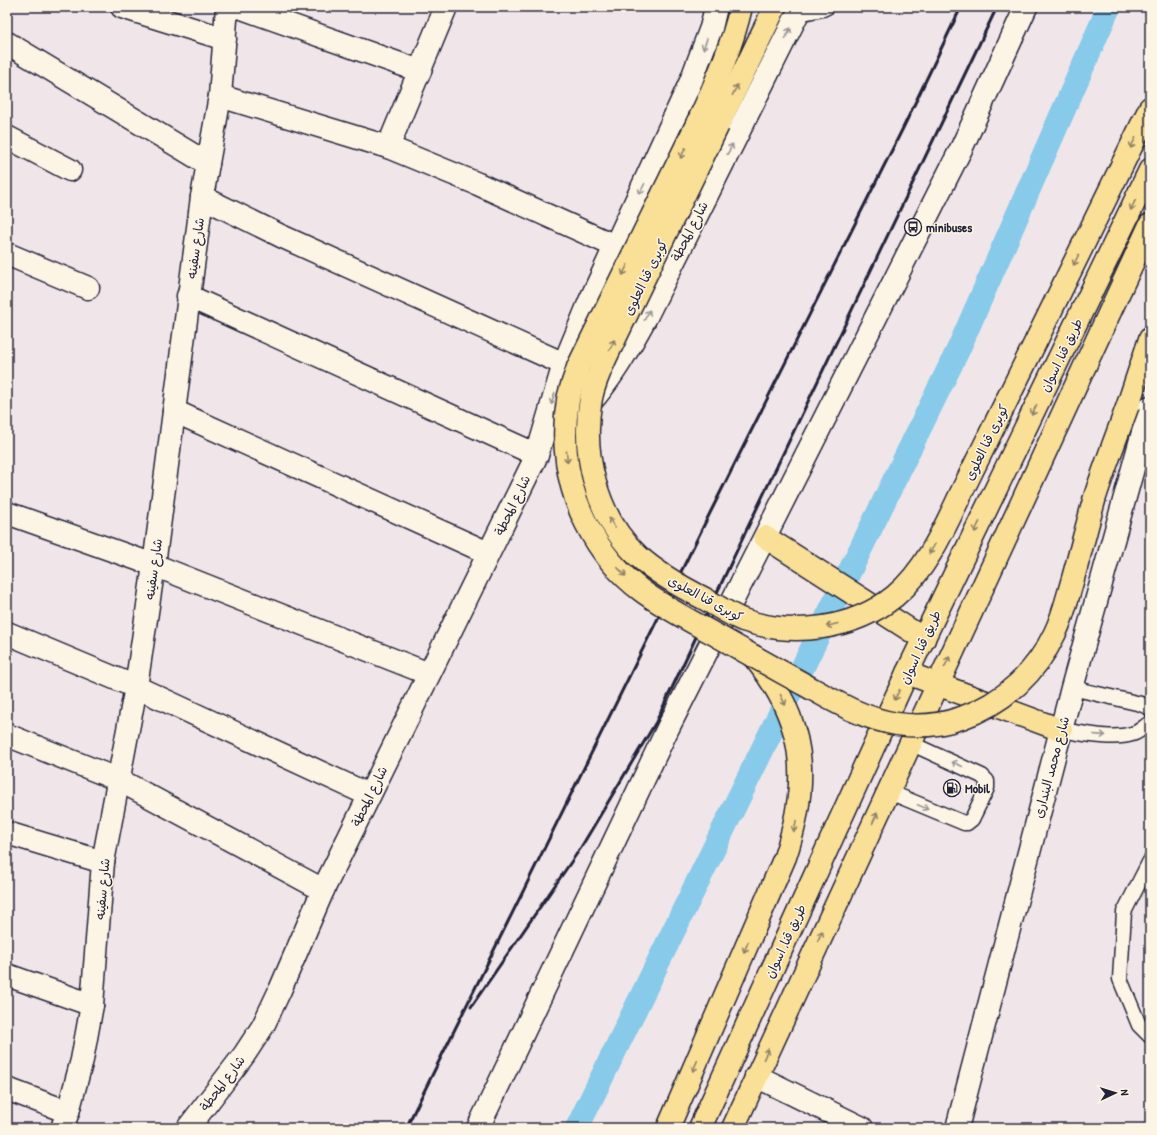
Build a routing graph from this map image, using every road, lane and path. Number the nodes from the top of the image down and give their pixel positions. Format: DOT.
graph roads {
  1 [pos="122,7"];
  2 [pos="227,7"];
  3 [pos="239,7"];
  4 [pos="446,7"];
  5 [pos="716,7"];
  6 [pos="741,7"];
  7 [pos="775,7"];
  8 [pos="827,7"];
  9 [pos="1026,7"];
  10 [pos="799,10"];
  11 [pos="226,39"];
  12 [pos="7,43"];
  13 [pos="420,71"];
  14 [pos="220,96"];
  15 [pos="1150,108"];
  16 [pos="709,122"];
  17 [pos="7,136"];
  18 [pos="388,147"];
  19 [pos="208,164"];
  20 [pos="70,170"];
  21 [pos="1150,170"];
  22 [pos="202,197"];
  23 [pos="1150,225"];
  24 [pos="616,246"];
  25 [pos="7,254"];
  26 [pos="88,288"];
  27 [pos="188,296"];
  28 [pos="1150,339"];
  29 [pos="564,364"];
  30 [pos="1150,407"];
  31 [pos="174,411"];
  32 [pos="537,455"];
  33 [pos="7,513"];
  34 [pos="765,537"];
  35 [pos="488,553"];
  36 [pos="154,565"];
  37 [pos="7,634"];
  38 [pos="924,639"];
  39 [pos="753,656"];
  40 [pos="907,673"];
  41 [pos="429,674"];
  42 [pos="937,684"];
  43 [pos="136,687"];
  44 [pos="1072,688"];
  45 [pos="1150,708"];
  46 [pos="1150,723"];
  47 [pos="881,730"];
  48 [pos="1061,730"];
  49 [pos="7,735"];
  50 [pos="910,742"];
  51 [pos="859,779"];
  52 [pos="119,780"];
  53 [pos="888,791"];
  54 [pos="370,795"];
  55 [pos="7,833"];
  56 [pos="1150,861"];
  57 [pos="103,862"];
  58 [pos="322,890"];
  59 [pos="7,975"];
  60 [pos="92,1005"];
  61 [pos="1150,1036"];
  62 [pos="756,1076"];
  63 [pos="7,1089"];
  64 [pos="65,1120"];
  65 [pos="188,1128"];
  66 [pos="478,1128"];
  67 [pos="668,1128"];
  68 [pos="700,1128"];
  69 [pos="733,1128"];
  70 [pos="862,1128"];
  71 [pos="957,1128"];
  1 -- 11 [label="street"];
  2 -- 11 [label="street, شارع سفينه"];
  3 -- 13 [label="street"];
  4 -- 13 [label="street"];
  5 -- 24 [label="street, شارع المحطة, one-way"];
  6 -- 16 [label="highway, كوبرى قنا العلوى"];
  16 -- 7 [label="highway, كوبرى قنا العلوى, one-way"];
  8 -- 10 [label="lane"];
  9 -- 34 [label="street"];
  32 -- 10 [label="street, شارع المحطة, one-way"];
  11 -- 14 [label="street, شارع سفينه"];
  12 -- 19 [label="street"];
  13 -- 18 [label="street"];
  14 -- 18 [label="street"];
  14 -- 19 [label="street, شارع سفينه"];
  15 -- 16 [label="highway, كوبرى قنا العلوى, one-way, bridge"];
  16 -- 39 [label="highway, كوبرى قنا العلوى, one-way, bridge"];
  17 -- 20 [label="street"];
  18 -- 24 [label="street"];
  19 -- 22 [label="street, شارع سفينه"];
  21 -- 38 [label="highway, طريق قنا, اسوان, one-way"];
  22 -- 27 [label="street, شارع سفينه"];
  22 -- 29 [label="street"];
  42 -- 23 [label="highway, طريق قنا, اسوان, one-way"];
  24 -- 29 [label="street, شارع المحطة"];
  25 -- 26 [label="street"];
  27 -- 31 [label="street, شارع سفينه"];
  27 -- 32 [label="street"];
  28 -- 39 [label="highway, كوبرى قنا العلوى, bridge"];
  29 -- 32 [label="street, شارع المحطة, one-way"];
  30 -- 44 [label="street, شارع محمد البندارى"];
  31 -- 35 [label="street"];
  31 -- 36 [label="street, شارع سفينه"];
  32 -- 35 [label="street, شارع المحطة"];
  33 -- 36 [label="street"];
  34 -- 38 [label="highway"];
  34 -- 66 [label="street"];
  35 -- 41 [label="street, شارع المحطة"];
  36 -- 41 [label="street"];
  36 -- 43 [label="street, شارع سفينه"];
  37 -- 43 [label="street"];
  38 -- 40 [label="highway, طريق قنا, اسوان"];
  39 -- 67 [label="highway, one-way"];
  40 -- 42 [label="highway"];
  40 -- 47 [label="highway, طريق قنا, اسوان, one-way"];
  41 -- 54 [label="street, شارع المحطة"];
  42 -- 48 [label="highway"];
  42 -- 50 [label="highway, طريق قنا, اسوان"];
  43 -- 52 [label="street, شارع سفينه"];
  43 -- 54 [label="street"];
  44 -- 45 [label="lane"];
  44 -- 48 [label="street, شارع محمد البندارى"];
  48 -- 46 [label="lane, one-way"];
  47 -- 50 [label="highway"];
  47 -- 51 [label="highway, طريق قنا, اسوان"];
  48 -- 71 [label="street, شارع محمد البندارى"];
  49 -- 52 [label="street"];
  50 -- 53 [label="highway, طريق قنا, اسوان"];
  53 -- 50 [label="lane, one-way"];
  51 -- 53 [label="highway"];
  51 -- 68 [label="highway, طريق قنا, اسوان"];
  52 -- 57 [label="street, شارع سفينه"];
  52 -- 58 [label="street"];
  62 -- 53 [label="highway, طريق قنا, اسوان, one-way"];
  54 -- 58 [label="street, شارع المحطة"];
  55 -- 57 [label="street"];
  56 -- 61 [label="lane"];
  57 -- 60 [label="street, شارع سفينه"];
  58 -- 65 [label="street, شارع المحطة"];
  59 -- 60 [label="street"];
  60 -- 64 [label="street, شارع سفينه"];
  62 -- 69 [label="highway, طريق قنا, اسوان"];
  62 -- 70 [label="street"];
  63 -- 64 [label="street"];
}
